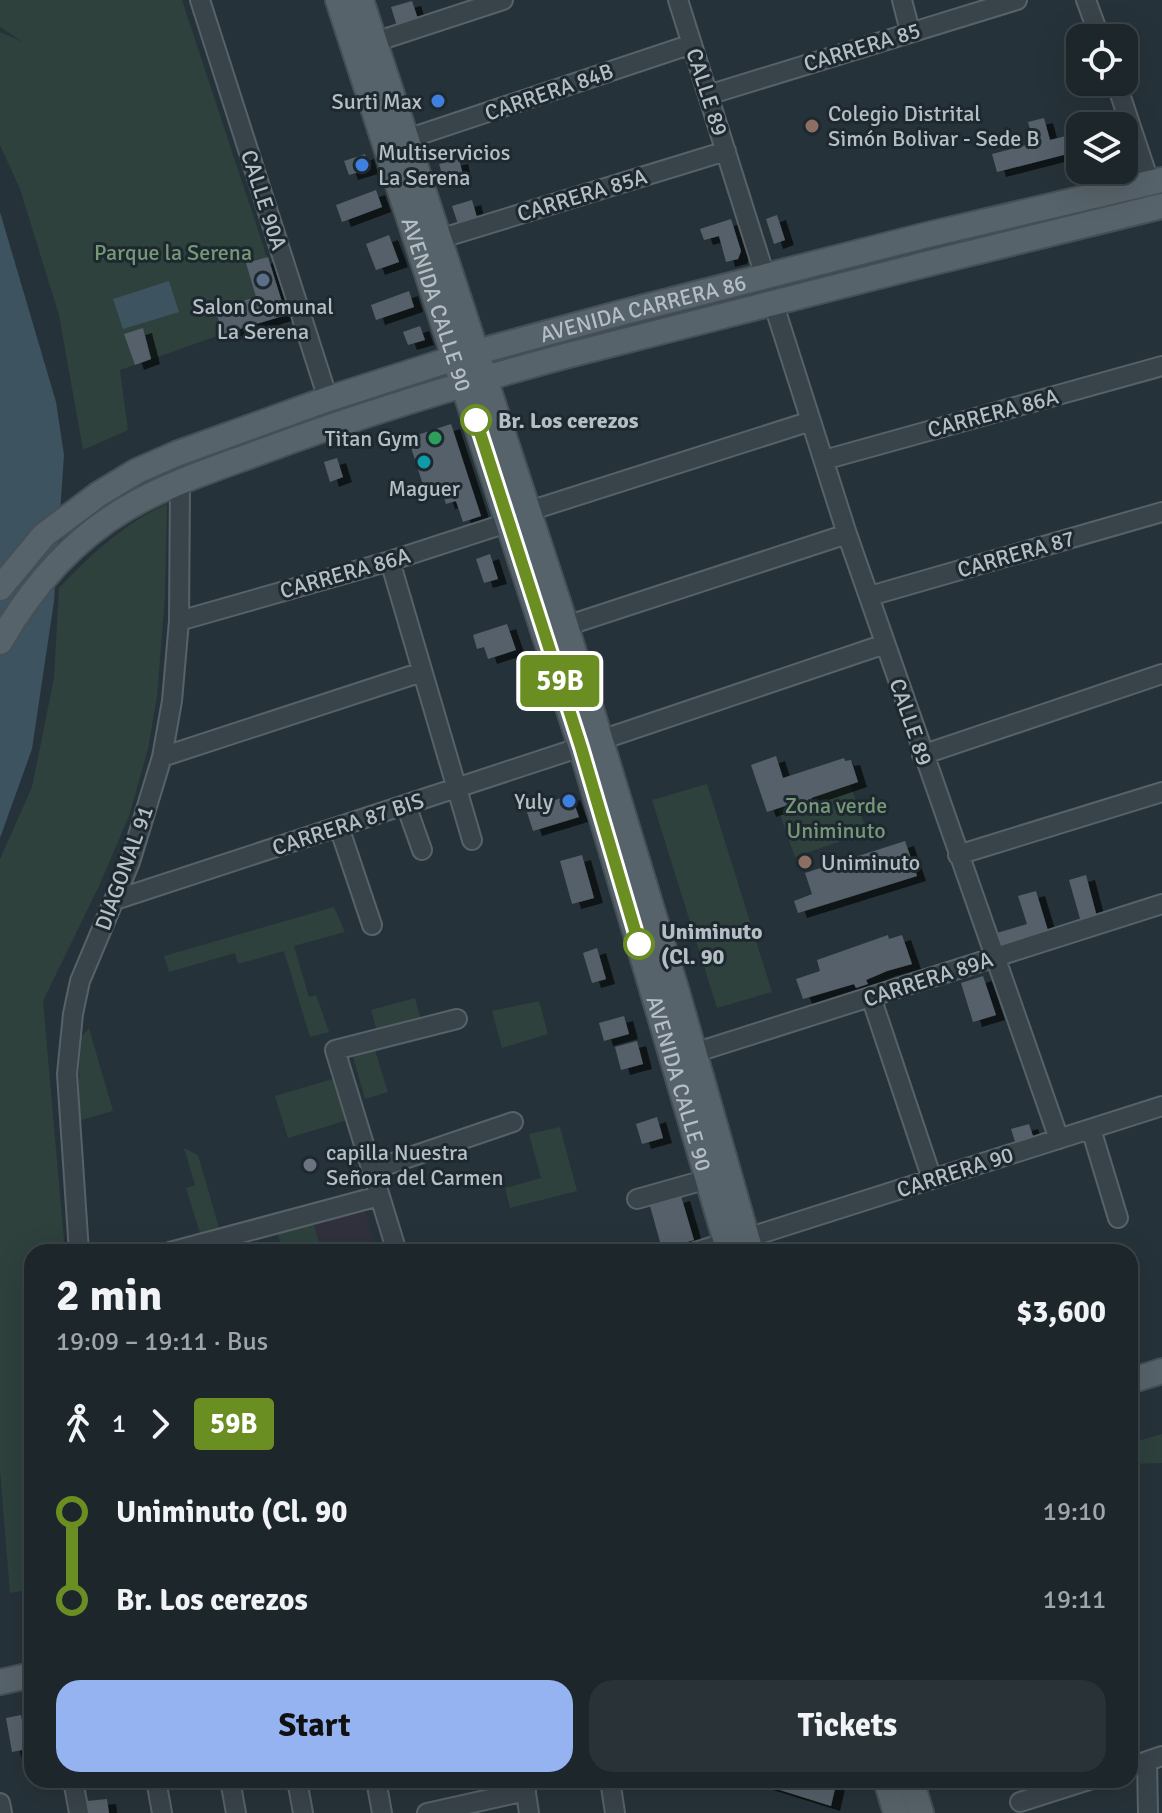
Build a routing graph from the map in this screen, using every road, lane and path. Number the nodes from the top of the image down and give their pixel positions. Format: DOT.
graph roads {
  1 [pos="200,0"];
  2 [pos="338,0"];
  3 [pos="361,0"];
  4 [pos="503,0"];
  5 [pos="678,0"];
  6 [pos="902,0"];
  7 [pos="1017,0"];
  8 [pos="1086,0"];
  9 [pos="1095,24"];
  10 [pos="910,31"];
  11 [pos="375,42"];
  12 [pos="692,44"];
  13 [pos="708,95"];
  14 [pos="1122,96"];
  15 [pos="407,139"];
  16 [pos="726,151"];
  17 [pos="1156,182"];
  18 [pos="1162,206"];
  19 [pos="439,239"];
  20 [pos="765,276"];
  21 [pos="773,302"];
  22 [pos="466,355"];
  23 [pos="1162,366"];
  24 [pos="475,381"];
  25 [pos="328,399"];
  26 [pos="811,421"];
  27 [pos="824,460"];
  28 [pos="180,482"];
  29 [pos="1162,512"];
  30 [pos="519,516"];
  31 [pos="847,534"];
  32 [pos="390,561"];
  33 [pos="0,588"];
  34 [pos="870,596"];
  35 [pos="179,621"];
  36 [pos="566,626"];
  37 [pos="0,642"];
  38 [pos="885,644"];
  39 [pos="422,672"];
  40 [pos="1162,674"];
  41 [pos="591,744"];
  42 [pos="922,755"];
  43 [pos="162,757"];
  44 [pos="456,788"];
  45 [pos="1162,792"];
  46 [pos="406,805"];
  47 [pos="339,827"];
  48 [pos="472,840"];
  49 [pos="422,850"];
  50 [pos="958,855"];
  51 [pos="115,900"];
  52 [pos="1162,904"];
  53 [pos="372,925"];
  54 [pos="994,958"];
  55 [pos="871,997"];
  56 [pos="457,1019"];
  57 [pos="694,1053"];
  58 [pos="1162,1106"];
  59 [pos="513,1122"];
  60 [pos="1091,1129"];
  61 [pos="1059,1139"];
  62 [pos="372,1170"];
  63 [pos="708,1179"];
  64 [pos="932,1179"];
  65 [pos="379,1196"];
  66 [pos="637,1199"];
  67 [pos="1118,1218"];
  68 [pos="78,1244"];
  69 [pos="200,1244"];
  70 [pos="394,1244"];
  71 [pos="738,1244"];
  72 [pos="739,1244"];
  73 [pos="745,1244"];
  74 [pos="1162,1371"];
  75 [pos="1138,1378"];
  76 [pos="24,1677"];
  77 [pos="0,1682"];
  78 [pos="1146,1761"];
  79 [pos="74,1788"];
  80 [pos="157,1788"];
  81 [pos="231,1788"];
  82 [pos="298,1788"];
  83 [pos="377,1788"];
  84 [pos="514,1788"];
  85 [pos="525,1788"];
  86 [pos="611,1788"];
  87 [pos="888,1788"];
  88 [pos="913,1788"];
  89 [pos="1064,1788"];
  90 [pos="1020,1802"];
  91 [pos="0,1803"];
  92 [pos="2,1813"];
  93 [pos="79,1813"];
  94 [pos="162,1813"];
  95 [pos="236,1813"];
  96 [pos="303,1813"];
  97 [pos="382,1813"];
  98 [pos="427,1813"];
  99 [pos="529,1813"];
  100 [pos="615,1813"];
  101 [pos="896,1813"];
  102 [pos="921,1813"];
  103 [pos="1148,1813"];
  1 -- 25 [label="street, CALLE 90A"];
  2 -- 22 [label="main road, AVENIDA CALLE 90"];
  3 -- 11 [label="main road, AVENIDA CALLE 90"];
  4 -- 11 [label="street"];
  5 -- 12 [label="street, CALLE 89"];
  6 -- 10 [label="street"];
  7 -- 10 [label="street, CARRERA 85"];
  8 -- 9 [label="street"];
  10 -- 13 [label="street, CARRERA 85"];
  11 -- 15 [label="main road, AVENIDA CALLE 90"];
  12 -- 13 [label="street, CALLE 89"];
  12 -- 15 [label="street, CARRERA 84B"];
  13 -- 16 [label="street, CALLE 89"];
  14 -- 17 [label="street"];
  15 -- 19 [label="main road, AVENIDA CALLE 90"];
  16 -- 19 [label="street, CARRERA 85A"];
  16 -- 20 [label="street, CALLE 89"];
  17 -- 20 [label="main road, AVENIDA CARRERA 86"];
  18 -- 21 [label="main road, AVENIDA CARRERA 86"];
  19 -- 22 [label="main road, AVENIDA CALLE 90"];
  20 -- 22 [label="main road, AVENIDA CARRERA 86"];
  21 -- 24 [label="main road, AVENIDA CARRERA 86"];
  21 -- 26 [label="street, CALLE 89"];
  22 -- 24 [label="main road, AVENIDA CALLE 90"];
  22 -- 25 [label="main road, AVENIDA CARRERA 86"];
  23 -- 27 [label="street, CARRERA 86A"];
  24 -- 28 [label="main road, AVENIDA CARRERA 86"];
  24 -- 30 [label="main road, AVENIDA CALLE 90"];
  25 -- 33 [label="main road, AVENIDA CARRERA 86"];
  26 -- 27 [label="street, CALLE 89"];
  26 -- 30 [label="street, CARRERA 86A"];
  27 -- 31 [label="street, CALLE 89"];
  28 -- 35 [label="street, DIAGONAL 91"];
  28 -- 37 [label="main road, AVENIDA CARRERA 86"];
  29 -- 34 [label="street, CARRERA 87"];
  30 -- 32 [label="street, CARRERA 86A"];
  30 -- 36 [label="main road, AVENIDA CALLE 90"];
  30 -- 41 [label="main road, AVENIDA CALLE 90"];
  31 -- 34 [label="street, CALLE 89"];
  31 -- 36 [label="street"];
  32 -- 35 [label="street, CARRERA 86A"];
  32 -- 39 [label="street"];
  34 -- 38 [label="street, CALLE 89"];
  35 -- 43 [label="street, DIAGONAL 91"];
  36 -- 41 [label="main road, AVENIDA CALLE 90"];
  38 -- 41 [label="street, CARRERA 87 BIS"];
  38 -- 42 [label="street, CALLE 89"];
  39 -- 43 [label="street"];
  39 -- 44 [label="street"];
  40 -- 42 [label="street"];
  41 -- 44 [label="street, CARRERA 87 BIS"];
  41 -- 57 [label="main road, AVENIDA CALLE 90"];
  41 -- 63 [label="main road, AVENIDA CALLE 90"];
  42 -- 50 [label="street, CALLE 89"];
  43 -- 51 [label="street, DIAGONAL 91"];
  44 -- 46 [label="street, CARRERA 87 BIS"];
  44 -- 48 [label="street"];
  45 -- 50 [label="street"];
  46 -- 47 [label="street, CARRERA 87 BIS"];
  46 -- 49 [label="street"];
  47 -- 51 [label="street, CARRERA 87 BIS"];
  47 -- 53 [label="street"];
  50 -- 54 [label="street, CALLE 89"];
  51 -- 68 [label="street, DIAGONAL 91"];
  52 -- 54 [label="street, CARRERA 89A"];
  54 -- 55 [label="street, CARRERA 89A"];
  54 -- 61 [label="street, CALLE 89"];
  55 -- 57 [label="street, CARRERA 89A"];
  55 -- 64 [label="street"];
  56 -- 62 [label="street"];
  57 -- 72 [label="main road, AVENIDA CALLE 90"];
  58 -- 60 [label="street, CARRERA 90"];
  59 -- 62 [label="street"];
  60 -- 61 [label="street, CARRERA 90"];
  60 -- 67 [label="street"];
  61 -- 64 [label="street, CARRERA 90"];
  62 -- 65 [label="street"];
  63 -- 66 [label="street"];
  63 -- 71 [label="main road, AVENIDA CALLE 90"];
  64 -- 73 [label="street, CARRERA 90"];
  65 -- 69 [label="street"];
  65 -- 70 [label="street"];
  74 -- 75 [label="main road"];
  76 -- 77 [label="main road"];
  78 -- 103 [label="street"];
  79 -- 93 [label="street"];
  80 -- 94 [label="street"];
  81 -- 95 [label="street"];
  82 -- 96 [label="street"];
  83 -- 97 [label="street"];
  84 -- 98 [label="street"];
  85 -- 99 [label="street"];
  86 -- 100 [label="street"];
  87 -- 101 [label="main road"];
  88 -- 102 [label="main road"];
  89 -- 90 [label="street"];
  91 -- 92 [label="street"];
}
